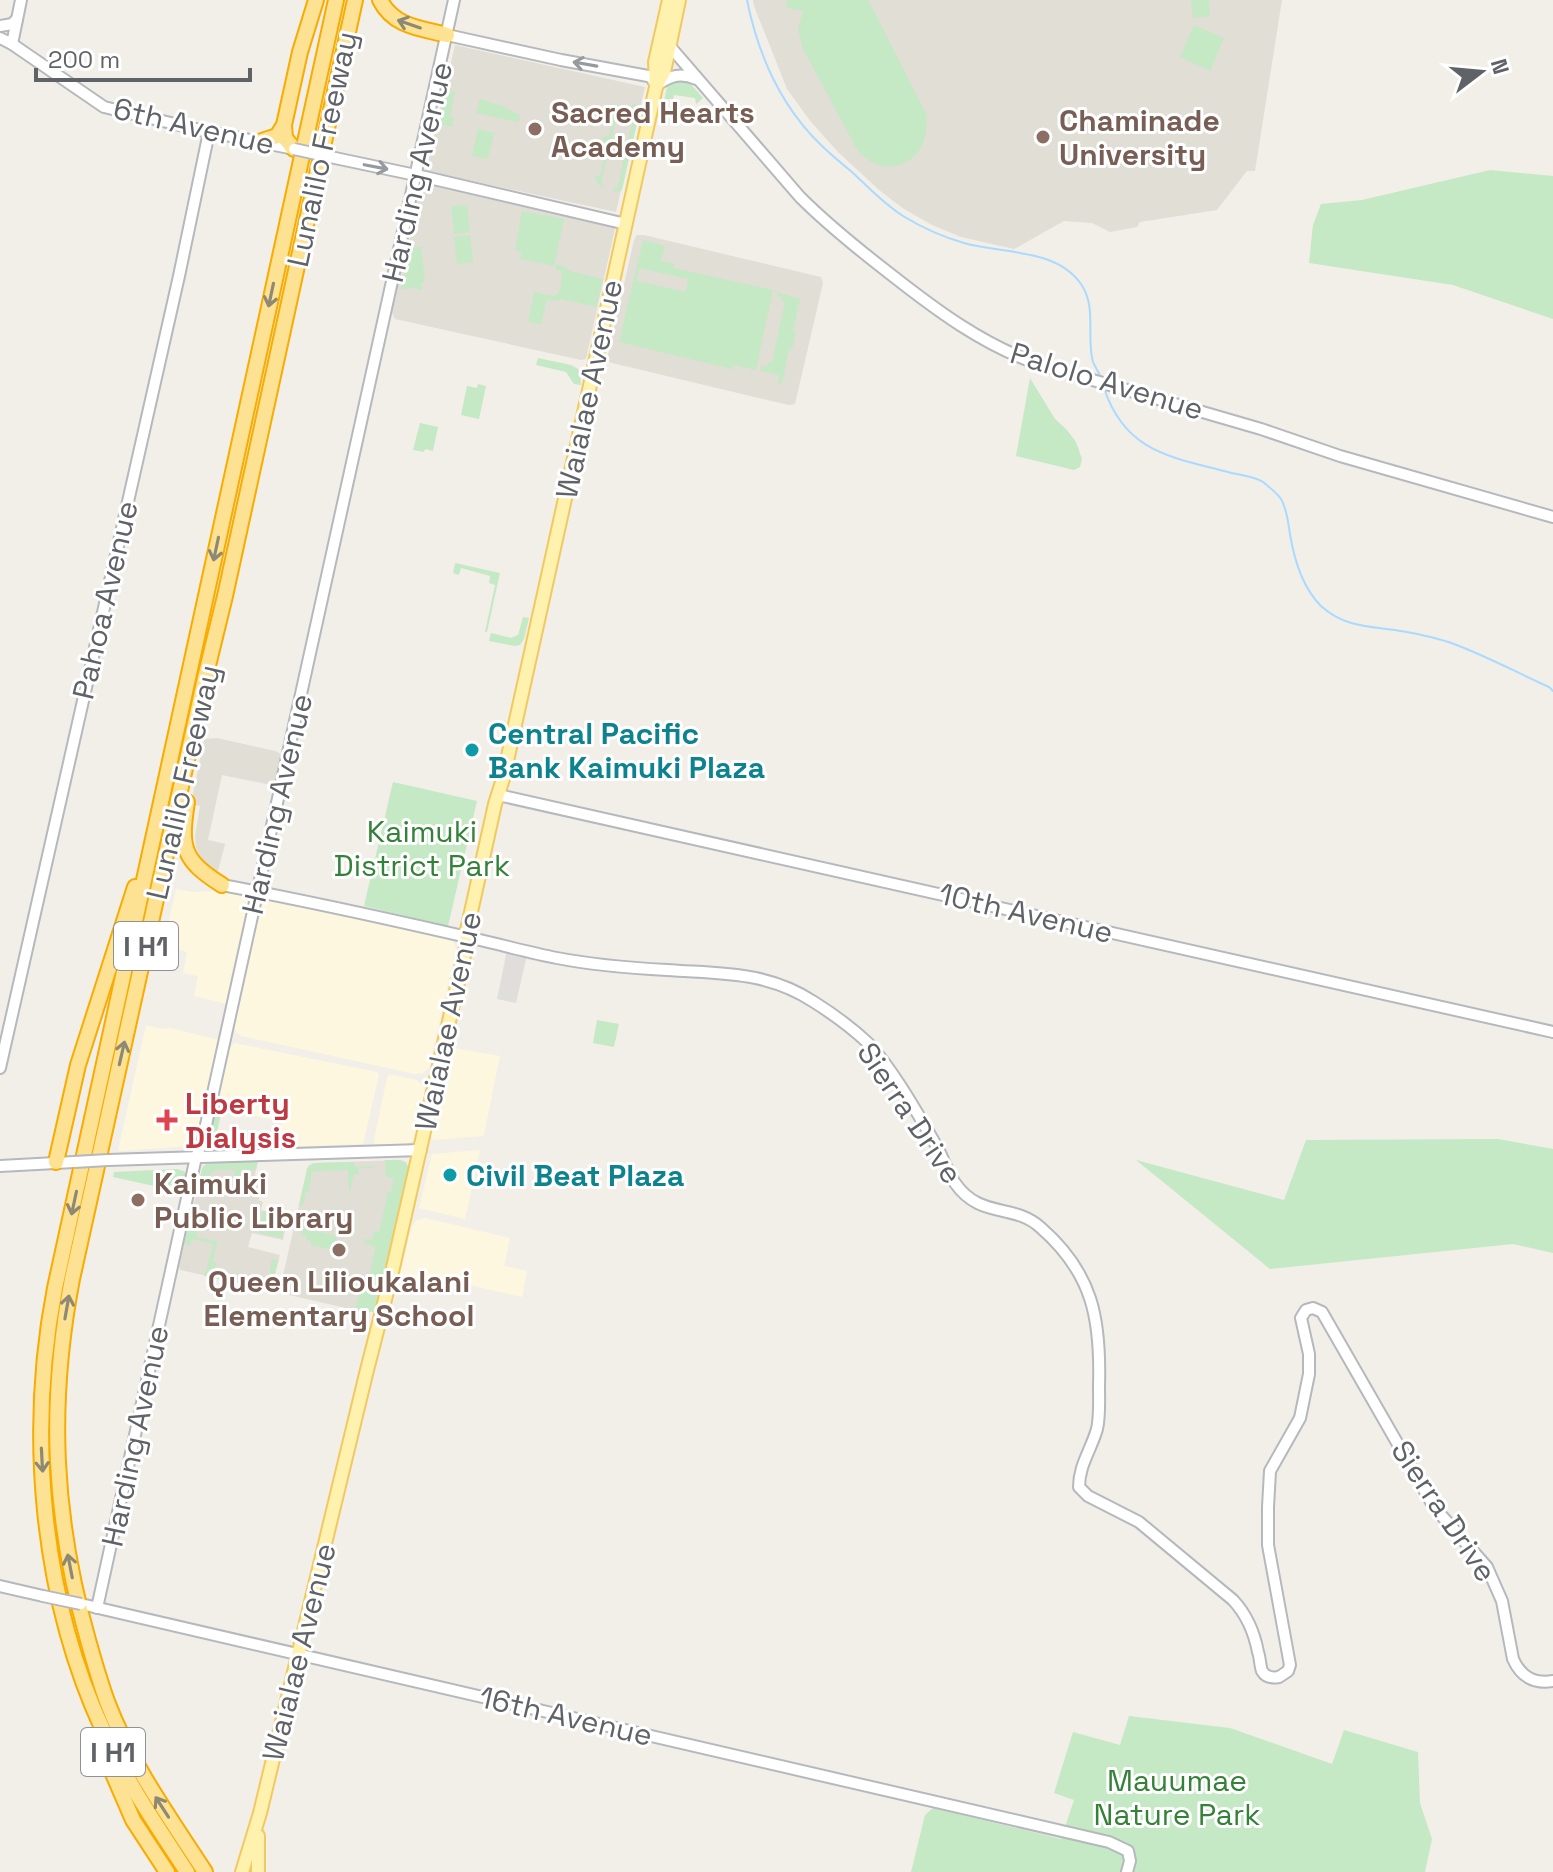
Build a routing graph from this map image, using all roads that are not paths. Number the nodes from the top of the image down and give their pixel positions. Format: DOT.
graph roads {
  1 [pos="21,0"];
  2 [pos="316,0"];
  3 [pos="336,0"];
  4 [pos="355,0"];
  5 [pos="380,0"];
  6 [pos="454,0"];
  7 [pos="674,0"];
  8 [pos="17,19"];
  9 [pos="0,27"];
  10 [pos="447,35"];
  11 [pos="0,38"];
  12 [pos="12,44"];
  13 [pos="669,48"];
  14 [pos="701,82"];
  15 [pos="657,85"];
  16 [pos="284,125"];
  17 [pos="209,132"];
  18 [pos="259,142"];
  19 [pos="294,149"];
  20 [pos="416,175"];
  21 [pos="626,224"];
  22 [pos="1553,517"];
  23 [pos="225,596"];
  24 [pos="498,795"];
  25 [pos="155,826"];
  26 [pos="222,885"];
  27 [pos="258,892"];
  28 [pos="467,937"];
  29 [pos="1553,1032"];
  30 [pos="0,1068"];
  31 [pos="421,1150"];
  32 [pos="196,1157"];
  33 [pos="56,1162"];
  34 [pos="0,1166"];
  35 [pos="0,1586"];
  36 [pos="97,1608"];
  37 [pos="63,1620"];
  38 [pos="299,1654"];
  39 [pos="1553,1681"];
  40 [pos="260,1813"];
  41 [pos="184,1840"];
  42 [pos="167,1872"];
  43 [pos="187,1872"];
  44 [pos="205,1872"];
  45 [pos="213,1872"];
  46 [pos="242,1872"];
  47 [pos="258,1872"];
  48 [pos="1127,1872"];
  1 -- 8 [label="street"];
  2 -- 16 [label="highway"];
  3 -- 25 [label="highway, Lunalilo Freeway / I H1, one-way"];
  4 -- 23 [label="highway, Lunalilo Freeway / I H1"];
  10 -- 5 [label="highway, one-way"];
  6 -- 10 [label="street, Harding Avenue"];
  7 -- 13 [label="main road, Waialae Avenue"];
  7 -- 15 [label="main road, Waialae Avenue"];
  8 -- 9 [label="street"];
  8 -- 12 [label="street"];
  9 -- 12 [label="street, 6th Avenue"];
  15 -- 10 [label="street, one-way"];
  10 -- 20 [label="street, Harding Avenue"];
  11 -- 12 [label="street, 6th Avenue"];
  12 -- 17 [label="street, 6th Avenue"];
  13 -- 14 [label="street, Palolo Avenue"];
  13 -- 15 [label="main road, Waialae Avenue"];
  14 -- 15 [label="street"];
  14 -- 22 [label="street, Palolo Avenue"];
  15 -- 21 [label="main road, Waialae Avenue"];
  16 -- 18 [label="highway"];
  16 -- 19 [label="highway"];
  17 -- 18 [label="street, 6th Avenue"];
  17 -- 30 [label="street, Pahoa Avenue"];
  18 -- 19 [label="street, 6th Avenue"];
  19 -- 20 [label="street, 6th Avenue, one-way, bridge"];
  20 -- 21 [label="street, 6th Avenue"];
  20 -- 27 [label="street, Harding Avenue"];
  21 -- 24 [label="main road, Waialae Avenue"];
  23 -- 26 [label="highway"];
  41 -- 23 [label="highway, Lunalilo Freeway / I H1, one-way"];
  24 -- 28 [label="main road, Waialae Avenue"];
  24 -- 29 [label="street, 10th Avenue"];
  25 -- 33 [label="highway"];
  25 -- 37 [label="highway, Lunalilo Freeway / I H1, one-way"];
  26 -- 27 [label="street"];
  27 -- 28 [label="street"];
  27 -- 32 [label="street, Harding Avenue"];
  28 -- 31 [label="main road, Waialae Avenue"];
  28 -- 39 [label="street, Sierra Drive"];
  31 -- 32 [label="street"];
  31 -- 38 [label="main road, Waialae Avenue"];
  32 -- 33 [label="street, bridge"];
  32 -- 36 [label="street, Harding Avenue"];
  33 -- 34 [label="street"];
  35 -- 36 [label="street, 16th Avenue, bridge"];
  36 -- 38 [label="street, 16th Avenue"];
  37 -- 42 [label="highway"];
  37 -- 43 [label="highway, Lunalilo Freeway / I H1"];
  38 -- 40 [label="main road, Waialae Avenue"];
  38 -- 48 [label="street, 16th Avenue"];
  40 -- 46 [label="main road, Waialae Avenue"];
  40 -- 47 [label="main road, Waialae Avenue"];
  41 -- 44 [label="highway, Lunalilo Freeway / I H1"];
  41 -- 45 [label="highway"];
}
